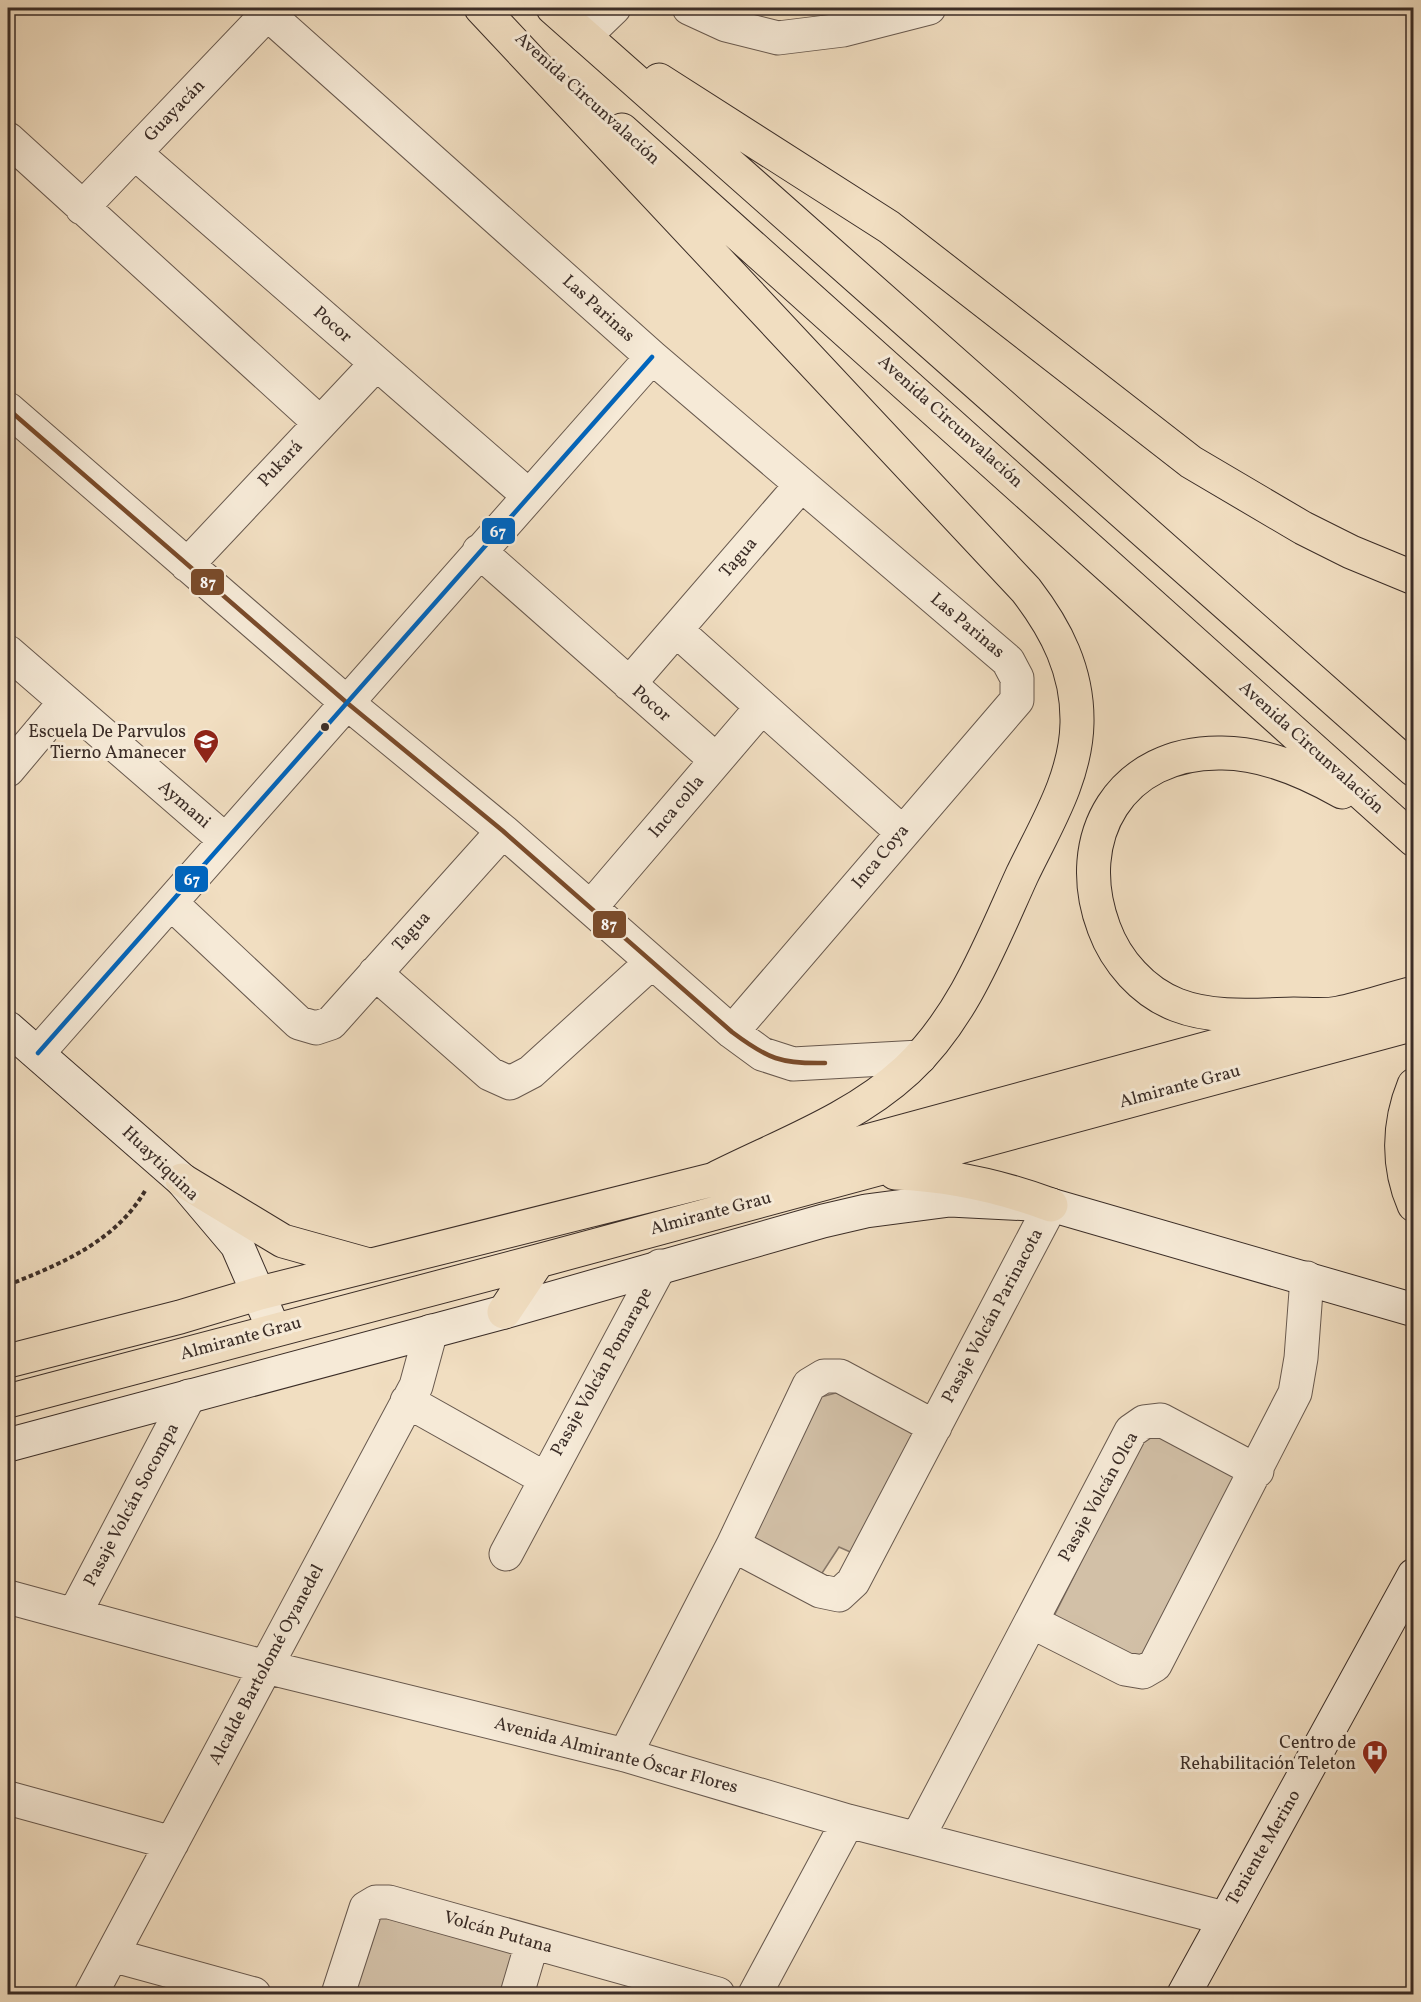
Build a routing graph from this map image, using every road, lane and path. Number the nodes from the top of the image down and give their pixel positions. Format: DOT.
graph roads {
  1 [pos="482,8"];
  2 [pos="553,8"];
  3 [pos="614,8"];
  4 [pos="689,8"];
  5 [pos="929,8"];
  6 [pos="265,10"];
  7 [pos="585,36"];
  8 [pos="8,139"];
  9 [pos="135,153"];
  10 [pos="82,208"];
  11 [pos="652,357"];
  12 [pos="376,364"];
  13 [pos="8,409"];
  14 [pos="320,423"];
  15 [pos="801,485"];
  16 [pos="529,496"];
  17 [pos="479,551"];
  18 [pos="187,565"];
  19 [pos="1413,578"];
  20 [pos="676,630"];
  21 [pos="8,652"];
  22 [pos="1017,678"];
  23 [pos="629,684"];
  24 [pos="65,702"];
  25 [pos="346,702"];
  26 [pos="762,707"];
  27 [pos="716,760"];
  28 [pos="8,768"];
  29 [pos="1413,770"];
  30 [pos="503,831"];
  31 [pos="902,832"];
  32 [pos="1405,833"];
  33 [pos="225,840"];
  34 [pos="171,903"];
  35 [pos="591,907"];
  36 [pos="652,962"];
  37 [pos="375,973"];
  38 [pos="1413,993"];
  39 [pos="1337,1013"];
  40 [pos="1413,1024"];
  41 [pos="8,1028"];
  42 [pos="732,1032"];
  43 [pos="38,1053"];
  44 [pos="920,1057"];
  45 [pos="1413,1085"];
  46 [pos="172,1171"];
  47 [pos="851,1176"];
  48 [pos="718,1177"];
  49 [pos="1051,1205"];
  50 [pos="1413,1205"];
  51 [pos="538,1261"];
  52 [pos="371,1265"];
  53 [pos="660,1266"];
  54 [pos="1307,1278"];
  55 [pos="8,1285"];
  56 [pos="260,1293"];
  57 [pos="1413,1310"];
  58 [pos="504,1312"];
  59 [pos="274,1330"];
  60 [pos="431,1331"];
  61 [pos="8,1361"];
  62 [pos="189,1396"];
  63 [pos="407,1401"];
  64 [pos="10,1402"];
  65 [pos="935,1427"];
  66 [pos="8,1445"];
  67 [pos="1257,1471"];
  68 [pos="544,1478"];
  69 [pos="734,1545"];
  70 [pos="506,1554"];
  71 [pos="1413,1575"];
  72 [pos="8,1597"];
  73 [pos="75,1613"];
  74 [pos="1032,1622"];
  75 [pos="266,1667"];
  76 [pos="625,1755"];
  77 [pos="8,1798"];
  78 [pos="848,1821"];
  79 [pos="918,1837"];
  80 [pos="171,1843"];
  81 [pos="1224,1918"];
  82 [pos="532,1943"];
  83 [pos="112,1954"];
  84 [pos="91,1995"];
  85 [pos="254,1995"];
  86 [pos="338,1995"];
  87 [pos="517,1995"];
  88 [pos="718,1995"];
  89 [pos="755,1995"];
  90 [pos="1185,1995"];
  1 -- 32 [label="main road, Avenida Circunvalación"];
  1 -- 44 [label="main road"];
  2 -- 7 [label="main road"];
  3 -- 7 [label="street"];
  4 -- 5 [label="street"];
  6 -- 9 [label="street, Guayacán"];
  6 -- 11 [label="street, Las Parinas"];
  7 -- 19 [label="main road"];
  7 -- 29 [label="main road"];
  8 -- 10 [label="street"];
  9 -- 10 [label="street, Guayacán"];
  9 -- 12 [label="street, Pocor"];
  10 -- 14 [label="street"];
  11 -- 15 [label="street, Las Parinas"];
  11 -- 16 [label="street"];
  12 -- 14 [label="street, Pukará"];
  12 -- 16 [label="street, Pocor"];
  13 -- 18 [label="street"];
  14 -- 18 [label="street, Pukará"];
  15 -- 20 [label="street, Tagua"];
  15 -- 22 [label="street, Las Parinas"];
  16 -- 17 [label="street"];
  17 -- 23 [label="street, Pocor"];
  17 -- 25 [label="street"];
  18 -- 25 [label="street"];
  20 -- 23 [label="street, Tagua"];
  20 -- 26 [label="street"];
  21 -- 24 [label="street, Aymani"];
  22 -- 31 [label="street, Inca Coya"];
  23 -- 27 [label="street, Pocor"];
  24 -- 28 [label="street"];
  24 -- 33 [label="street, Aymani"];
  25 -- 30 [label="street"];
  25 -- 33 [label="street"];
  26 -- 27 [label="street, Inca colla"];
  26 -- 31 [label="street"];
  27 -- 35 [label="street, Inca colla"];
  30 -- 35 [label="street"];
  30 -- 37 [label="street, Tagua"];
  31 -- 42 [label="street, Inca Coya"];
  32 -- 39 [label="main road"];
  33 -- 34 [label="street"];
  34 -- 37 [label="street, Tagua"];
  34 -- 43 [label="street"];
  35 -- 36 [label="street"];
  36 -- 37 [label="street"];
  36 -- 42 [label="street"];
  38 -- 39 [label="main road, Almirante Grau"];
  39 -- 48 [label="main road, Almirante Grau"];
  40 -- 47 [label="main road, Almirante Grau"];
  41 -- 43 [label="street, Huaytiquina"];
  42 -- 44 [label="street"];
  43 -- 46 [label="street, Huaytiquina"];
  44 -- 48 [label="main road"];
  45 -- 50 [label="main road"];
  46 -- 52 [label="main road"];
  46 -- 55 [label="path"];
  46 -- 56 [label="street, Huaytiquina"];
  47 -- 49 [label="main road"];
  47 -- 51 [label="main road, Almirante Grau"];
  48 -- 52 [label="main road, Almirante Grau"];
  49 -- 53 [label="street, Almirante Grau"];
  49 -- 54 [label="street, Almirante Grau"];
  49 -- 65 [label="street, Pasaje Volcán Parinacota"];
  51 -- 58 [label="main road"];
  51 -- 59 [label="main road, Almirante Grau"];
  52 -- 56 [label="main road, Almirante Grau"];
  53 -- 58 [label="street, Almirante Grau"];
  53 -- 68 [label="street, Pasaje Volcán Pomarape"];
  54 -- 57 [label="street, Almirante Grau"];
  54 -- 67 [label="street"];
  56 -- 59 [label="street, Huaytiquina"];
  56 -- 61 [label="main road, Almirante Grau"];
  58 -- 60 [label="street, Almirante Grau"];
  59 -- 64 [label="main road, Almirante Grau"];
  60 -- 62 [label="street, Almirante Grau"];
  60 -- 63 [label="street, Alcalde Bartolomé Oyanedel"];
  62 -- 66 [label="street, Almirante Grau"];
  62 -- 73 [label="street, Pasaje Volcán Socompa"];
  63 -- 68 [label="street, Pasaje Volcán Pomarape"];
  63 -- 75 [label="street, Alcalde Bartolomé Oyanedel"];
  65 -- 69 [label="street, Pasaje Volcán Parinacota"];
  65 -- 69 [label="street"];
  67 -- 74 [label="street"];
  67 -- 74 [label="street, Pasaje Volcán Olca"];
  68 -- 70 [label="street, Pasaje Volcán Pomarape"];
  69 -- 76 [label="street"];
  71 -- 81 [label="street, Teniente Merino"];
  72 -- 73 [label="street, Avenida Almirante Óscar Flores"];
  73 -- 75 [label="street, Avenida Almirante Óscar Flores"];
  74 -- 79 [label="street, Pasaje Volcán Olca"];
  75 -- 76 [label="street, Avenida Almirante Óscar Flores"];
  75 -- 80 [label="street, Alcalde Bartolomé Oyanedel"];
  76 -- 78 [label="street, Avenida Almirante Óscar Flores"];
  77 -- 80 [label="street"];
  78 -- 79 [label="street, Avenida Almirante Óscar Flores"];
  78 -- 89 [label="street"];
  79 -- 81 [label="street, Avenida Almirante Óscar Flores"];
  80 -- 83 [label="street, Alcalde Bartolomé Oyanedel"];
  81 -- 90 [label="street, Teniente Merino"];
  82 -- 86 [label="street, Volcán Putana"];
  82 -- 87 [label="street"];
  82 -- 88 [label="street, Volcán Putana"];
  83 -- 84 [label="street, Alcalde Bartolomé Oyanedel"];
  83 -- 85 [label="street"];
}
